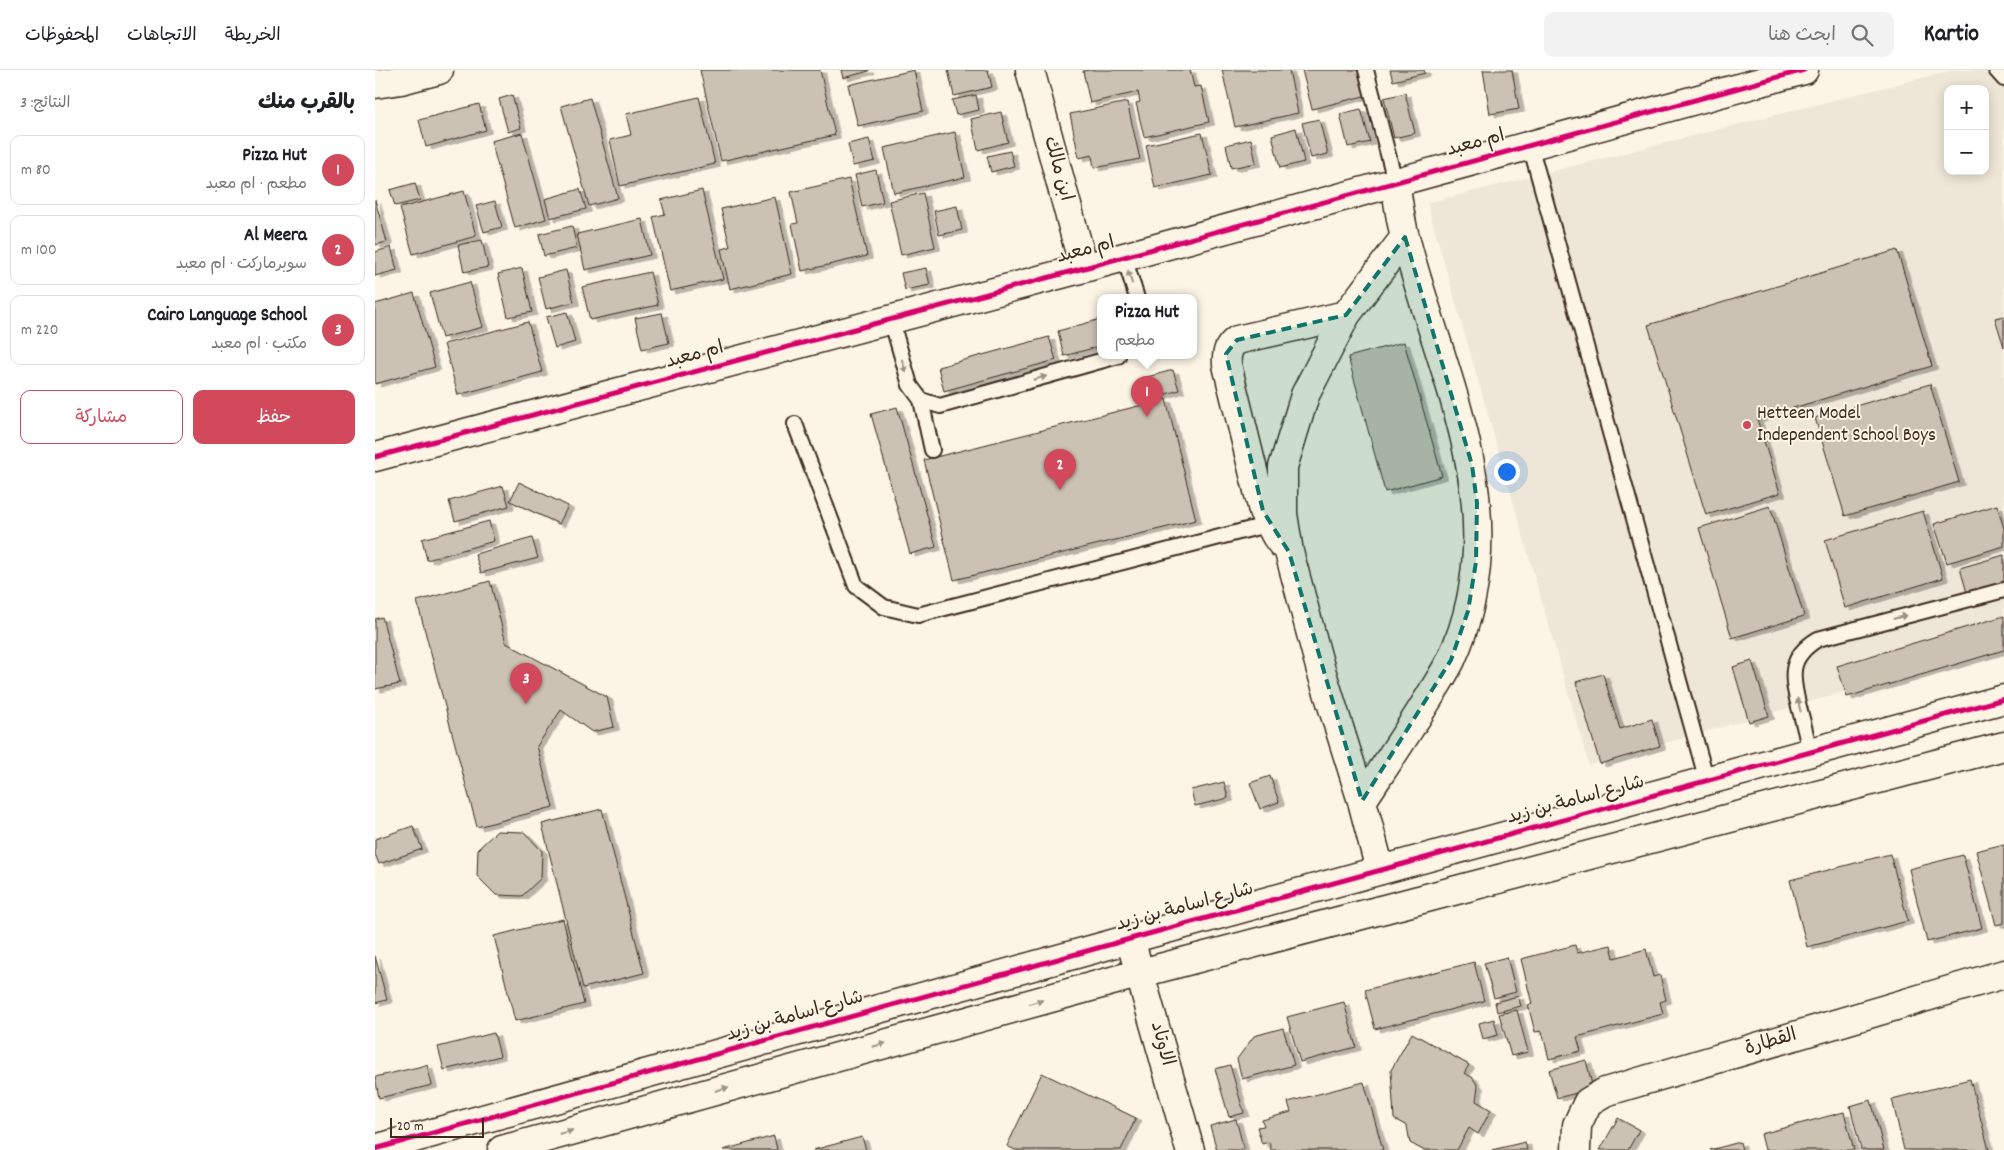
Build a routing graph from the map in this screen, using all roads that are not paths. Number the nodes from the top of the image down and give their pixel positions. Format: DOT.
graph roads {
  1 [pos="439,70"];
  2 [pos="1030,70"];
  3 [pos="1366,70"];
  4 [pos="1803,70"];
  5 [pos="1995,70"];
  6 [pos="2004,79"];
  7 [pos="375,84"];
  8 [pos="1530,145"];
  9 [pos="1395,181"];
  10 [pos="1405,237"];
  11 [pos="1124,257"];
  12 [pos="1084,268"];
  13 [pos="1136,294"];
  14 [pos="1345,315"];
  15 [pos="891,319"];
  16 [pos="1107,359"];
  17 [pos="921,400"];
  18 [pos="795,424"];
  19 [pos="932,450"];
  20 [pos="375,457"];
  21 [pos="1270,524"];
  22 [pos="1289,552"];
  23 [pos="2004,590"];
  24 [pos="2004,699"];
  25 [pos="2004,746"];
  26 [pos="1810,753"];
  27 [pos="1707,781"];
  28 [pos="1362,801"];
  29 [pos="1381,870"];
  30 [pos="1130,939"];
  31 [pos="1141,973"];
  32 [pos="2004,974"];
  33 [pos="375,1150"];
  34 [pos="502,1150"];
  35 [pos="1190,1150"];
  36 [pos="1576,1150"];
  1 -- 7 [label="street"];
  2 -- 12 [label="street, ابن مالك"];
  3 -- 9 [label="lane"];
  4 -- 8 [label="street, ام معبد"];
  5 -- 6 [label="lane"];
  8 -- 9 [label="street, ام معبد"];
  8 -- 27 [label="lane"];
  9 -- 10 [label="street"];
  9 -- 11 [label="street, ام معبد"];
  10 -- 14 [label="street"];
  10 -- 28 [label="street"];
  11 -- 12 [label="street, ام معبد"];
  13 -- 11 [label="lane, one-way"];
  12 -- 15 [label="street, ام معبد"];
  14 -- 21 [label="street"];
  14 -- 22 [label="street"];
  15 -- 17 [label="lane, one-way"];
  15 -- 20 [label="street, ام معبد"];
  17 -- 16 [label="lane, one-way"];
  17 -- 19 [label="lane"];
  18 -- 21 [label="lane"];
  21 -- 22 [label="street"];
  22 -- 28 [label="street"];
  26 -- 23 [label="lane, one-way"];
  24 -- 26 [label="street, شارع اسامة بن زيد"];
  25 -- 31 [label="street"];
  26 -- 27 [label="street, شارع اسامة بن زيد"];
  27 -- 29 [label="street, شارع اسامة بن زيد"];
  28 -- 29 [label="street"];
  29 -- 30 [label="street, شارع اسامة بن زيد"];
  30 -- 31 [label="street, الاوتاد"];
  30 -- 33 [label="street, شارع اسامة بن زيد"];
  34 -- 31 [label="street, one-way"];
  31 -- 35 [label="street, الاوتاد"];
  32 -- 36 [label="street, القطارة"];
}
